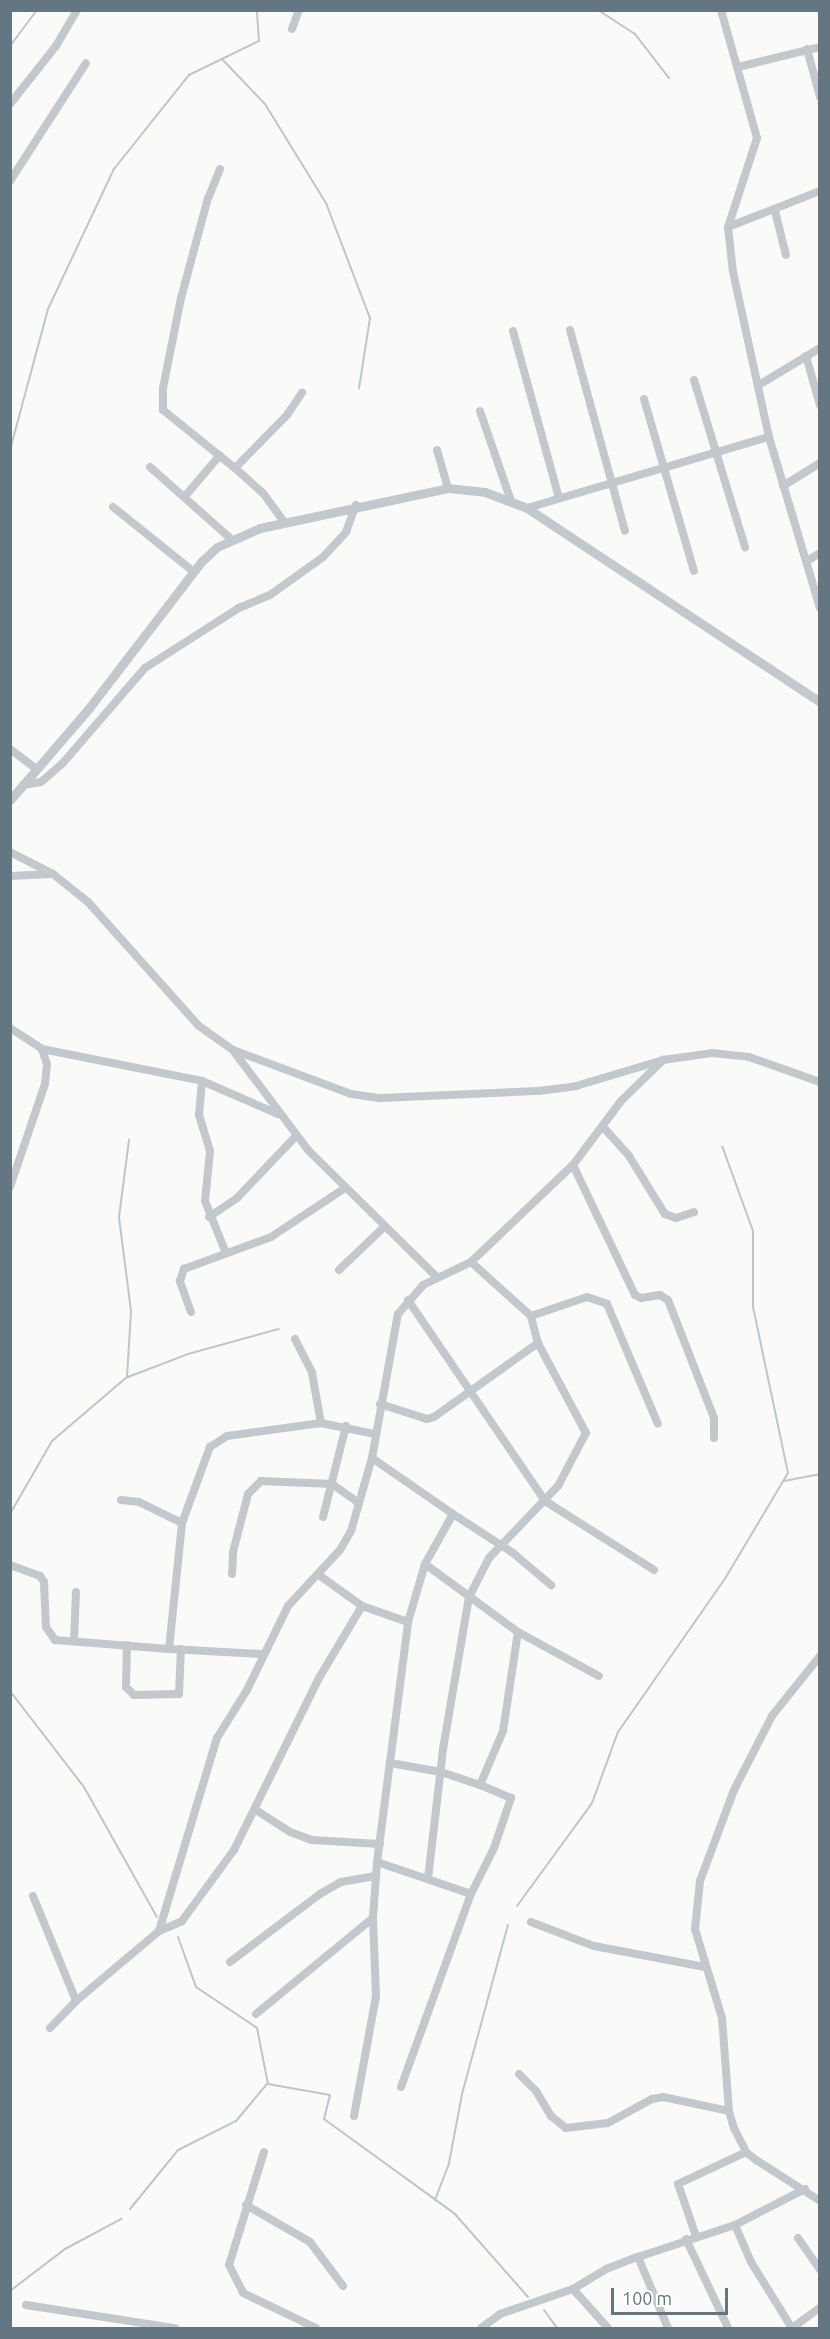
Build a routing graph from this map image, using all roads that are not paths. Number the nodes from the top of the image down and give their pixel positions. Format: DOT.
graph roads {
  1 [pos="77,10"];
  2 [pos="299,10"];
  3 [pos="721,10"];
  4 [pos="292,29"];
  5 [pos="819,47"];
  6 [pos="807,49"];
  7 [pos="86,63"];
  8 [pos="738,67"];
  9 [pos="819,97"];
  10 [pos="10,104"];
  11 [pos="220,169"];
  12 [pos="10,181"];
  13 [pos="819,191"];
  14 [pos="775,211"];
  15 [pos="728,227"];
  16 [pos="786,255"];
  17 [pos="570,330"];
  18 [pos="513,331"];
  19 [pos="819,348"];
  20 [pos="807,356"];
  21 [pos="694,380"];
  22 [pos="759,385"];
  23 [pos="302,393"];
  24 [pos="644,399"];
  25 [pos="819,405"];
  26 [pos="480,411"];
  27 [pos="769,436"];
  28 [pos="437,450"];
  29 [pos="716,452"];
  30 [pos="220,455"];
  31 [pos="819,463"];
  32 [pos="150,467"];
  33 [pos="235,468"];
  34 [pos="665,468"];
  35 [pos="612,484"];
  36 [pos="783,486"];
  37 [pos="448,488"];
  38 [pos="186,495"];
  39 [pos="559,498"];
  40 [pos="511,501"];
  41 [pos="356,505"];
  42 [pos="113,507"];
  43 [pos="527,508"];
  44 [pos="285,523"];
  45 [pos="625,531"];
  46 [pos="231,538"];
  47 [pos="745,547"];
  48 [pos="819,553"];
  49 [pos="807,561"];
  50 [pos="193,571"];
  51 [pos="694,571"];
  52 [pos="819,608"];
  53 [pos="819,702"];
  54 [pos="10,749"];
  55 [pos="37,769"];
  56 [pos="24,785"];
  57 [pos="10,800"];
  58 [pos="10,852"];
  59 [pos="53,874"];
  60 [pos="10,876"];
  61 [pos="10,1028"];
  62 [pos="42,1049"];
  63 [pos="233,1050"];
  64 [pos="663,1060"];
  65 [pos="202,1081"];
  66 [pos="819,1082"];
  67 [pos="280,1115"];
  68 [pos="604,1128"];
  69 [pos="296,1136"];
  70 [pos="573,1165"];
  71 [pos="10,1187"];
  72 [pos="345,1188"];
  73 [pos="694,1212"];
  74 [pos="209,1216"];
  75 [pos="384,1227"];
  76 [pos="226,1253"];
  77 [pos="471,1262"];
  78 [pos="339,1269"];
  79 [pos="438,1278"];
  80 [pos="408,1300"];
  81 [pos="191,1312"];
  82 [pos="531,1316"];
  83 [pos="295,1339"];
  84 [pos="538,1343"];
  85 [pos="471,1390"];
  86 [pos="380,1404"];
  87 [pos="321,1423"];
  88 [pos="658,1424"];
  89 [pos="346,1426"];
  90 [pos="374,1434"];
  91 [pos="714,1438"];
  92 [pos="372,1458"];
  93 [pos="332,1484"];
  94 [pos="122,1500"];
  95 [pos="545,1502"];
  96 [pos="358,1503"];
  97 [pos="453,1514"];
  98 [pos="323,1517"];
  99 [pos="182,1523"];
  100 [pos="501,1545"];
  101 [pos="424,1564"];
  102 [pos="10,1565"];
  103 [pos="654,1570"];
  104 [pos="232,1574"];
  105 [pos="319,1575"];
  106 [pos="551,1585"];
  107 [pos="75,1592"];
  108 [pos="468,1597"];
  109 [pos="362,1606"];
  110 [pos="408,1622"];
  111 [pos="518,1632"];
  112 [pos="74,1641"];
  113 [pos="126,1645"];
  114 [pos="169,1649"];
  115 [pos="181,1649"];
  116 [pos="262,1654"];
  117 [pos="819,1656"];
  118 [pos="599,1676"];
  119 [pos="390,1763"];
  120 [pos="441,1772"];
  121 [pos="480,1785"];
  122 [pos="256,1810"];
  123 [pos="380,1844"];
  124 [pos="377,1862"];
  125 [pos="376,1876"];
  126 [pos="428,1880"];
  127 [pos="471,1894"];
  128 [pos="33,1896"];
  129 [pos="373,1918"];
  130 [pos="531,1922"];
  131 [pos="159,1931"];
  132 [pos="230,1962"];
  133 [pos="705,1967"];
  134 [pos="76,2001"];
  135 [pos="256,2014"];
  136 [pos="50,2028"];
  137 [pos="519,2074"];
  138 [pos="401,2087"];
  139 [pos="729,2110"];
  140 [pos="354,2116"];
  141 [pos="264,2152"];
  142 [pos="746,2152"];
  143 [pos="805,2189"];
  144 [pos="819,2201"];
  145 [pos="246,2205"];
  146 [pos="735,2224"];
  147 [pos="696,2236"];
  148 [pos="798,2238"];
  149 [pos="686,2239"];
  150 [pos="638,2257"];
  151 [pos="819,2270"];
  152 [pos="342,2286"];
  153 [pos="573,2289"];
  154 [pos="26,2306"];
  155 [pos="819,2308"];
  156 [pos="165,2328"];
  157 [pos="175,2328"];
  158 [pos="316,2328"];
  159 [pos="481,2328"];
  160 [pos="608,2328"];
  161 [pos="668,2328"];
  162 [pos="728,2328"];
  1 -- 10 [label="street"];
  2 -- 4 [label="street"];
  3 -- 8 [label="street"];
  5 -- 6 [label="street"];
  6 -- 8 [label="street"];
  6 -- 9 [label="street"];
  7 -- 12 [label="street"];
  8 -- 15 [label="street"];
  11 -- 30 [label="street"];
  13 -- 14 [label="street"];
  14 -- 15 [label="street"];
  14 -- 16 [label="street"];
  15 -- 22 [label="street"];
  17 -- 35 [label="street"];
  18 -- 39 [label="street"];
  19 -- 20 [label="street"];
  20 -- 22 [label="street"];
  20 -- 25 [label="street"];
  21 -- 29 [label="street"];
  22 -- 27 [label="street"];
  23 -- 33 [label="street"];
  24 -- 34 [label="street"];
  26 -- 40 [label="street"];
  27 -- 29 [label="street"];
  27 -- 36 [label="street"];
  28 -- 37 [label="street"];
  29 -- 34 [label="street"];
  29 -- 47 [label="street"];
  30 -- 33 [label="street"];
  30 -- 38 [label="street"];
  31 -- 36 [label="street"];
  32 -- 38 [label="street"];
  33 -- 44 [label="street"];
  34 -- 35 [label="street"];
  34 -- 51 [label="street"];
  35 -- 39 [label="street"];
  35 -- 45 [label="street"];
  36 -- 49 [label="street"];
  37 -- 40 [label="street"];
  37 -- 41 [label="street"];
  38 -- 46 [label="street"];
  39 -- 43 [label="street"];
  40 -- 43 [label="street"];
  41 -- 44 [label="street"];
  41 -- 56 [label="street"];
  42 -- 50 [label="street"];
  43 -- 53 [label="street"];
  44 -- 46 [label="street"];
  46 -- 50 [label="street"];
  48 -- 49 [label="street"];
  49 -- 52 [label="street"];
  50 -- 55 [label="street"];
  54 -- 55 [label="street"];
  55 -- 56 [label="street"];
  56 -- 57 [label="street"];
  58 -- 59 [label="street"];
  59 -- 60 [label="street"];
  59 -- 63 [label="street"];
  61 -- 62 [label="street"];
  62 -- 65 [label="street"];
  62 -- 71 [label="street"];
  63 -- 64 [label="street"];
  63 -- 67 [label="street"];
  64 -- 66 [label="street"];
  64 -- 68 [label="street"];
  65 -- 67 [label="street"];
  65 -- 74 [label="street"];
  67 -- 69 [label="street"];
  68 -- 70 [label="street"];
  68 -- 73 [label="street"];
  69 -- 72 [label="street"];
  69 -- 74 [label="street"];
  70 -- 77 [label="street"];
  70 -- 91 [label="street"];
  72 -- 75 [label="street"];
  72 -- 76 [label="street"];
  74 -- 76 [label="street"];
  75 -- 78 [label="street"];
  75 -- 79 [label="street"];
  76 -- 81 [label="street"];
  77 -- 79 [label="street"];
  77 -- 82 [label="street"];
  79 -- 80 [label="street"];
  80 -- 85 [label="street"];
  80 -- 86 [label="street"];
  82 -- 84 [label="street"];
  82 -- 88 [label="street"];
  83 -- 87 [label="street"];
  84 -- 85 [label="street"];
  84 -- 95 [label="street"];
  85 -- 86 [label="street"];
  85 -- 95 [label="street"];
  86 -- 90 [label="street"];
  87 -- 89 [label="street"];
  87 -- 99 [label="street"];
  89 -- 90 [label="street"];
  89 -- 93 [label="street"];
  90 -- 92 [label="street"];
  92 -- 96 [label="street"];
  92 -- 97 [label="street"];
  93 -- 96 [label="street"];
  93 -- 98 [label="street"];
  93 -- 104 [label="street"];
  94 -- 99 [label="street"];
  95 -- 100 [label="street"];
  95 -- 103 [label="street"];
  96 -- 105 [label="street"];
  97 -- 100 [label="street"];
  97 -- 101 [label="street"];
  99 -- 114 [label="street"];
  100 -- 106 [label="street"];
  100 -- 108 [label="street"];
  101 -- 108 [label="street"];
  101 -- 110 [label="street"];
  102 -- 112 [label="street"];
  105 -- 109 [label="street"];
  105 -- 116 [label="street"];
  107 -- 112 [label="street"];
  108 -- 111 [label="street"];
  108 -- 120 [label="street"];
  109 -- 110 [label="street"];
  109 -- 122 [label="street"];
  110 -- 119 [label="street"];
  111 -- 118 [label="street"];
  111 -- 121 [label="street"];
  112 -- 113 [label="street"];
  113 -- 114 [label="street"];
  113 -- 115 [label="street"];
  114 -- 115 [label="street"];
  115 -- 116 [label="street"];
  116 -- 131 [label="street"];
  117 -- 133 [label="street"];
  119 -- 120 [label="street"];
  119 -- 123 [label="street"];
  120 -- 121 [label="street"];
  120 -- 126 [label="street"];
  121 -- 127 [label="street"];
  122 -- 123 [label="street"];
  122 -- 131 [label="street"];
  123 -- 124 [label="street"];
  124 -- 125 [label="street"];
  124 -- 126 [label="street"];
  125 -- 129 [label="street"];
  125 -- 132 [label="street"];
  126 -- 127 [label="street"];
  127 -- 138 [label="street"];
  128 -- 134 [label="street"];
  129 -- 135 [label="street"];
  129 -- 140 [label="street"];
  130 -- 133 [label="street"];
  131 -- 134 [label="street"];
  133 -- 139 [label="street"];
  134 -- 136 [label="street"];
  137 -- 139 [label="street"];
  139 -- 142 [label="street"];
  141 -- 145 [label="street"];
  142 -- 143 [label="street"];
  142 -- 147 [label="street"];
  143 -- 144 [label="street"];
  143 -- 146 [label="street"];
  145 -- 152 [label="street"];
  145 -- 158 [label="street"];
  146 -- 147 [label="street"];
  146 -- 155 [label="street"];
  147 -- 149 [label="street"];
  148 -- 151 [label="street"];
  149 -- 150 [label="street"];
  149 -- 162 [label="street"];
  150 -- 153 [label="street"];
  150 -- 161 [label="street"];
  153 -- 159 [label="street"];
  153 -- 160 [label="street"];
  154 -- 156 [label="street"];
  156 -- 157 [label="street"];
}
